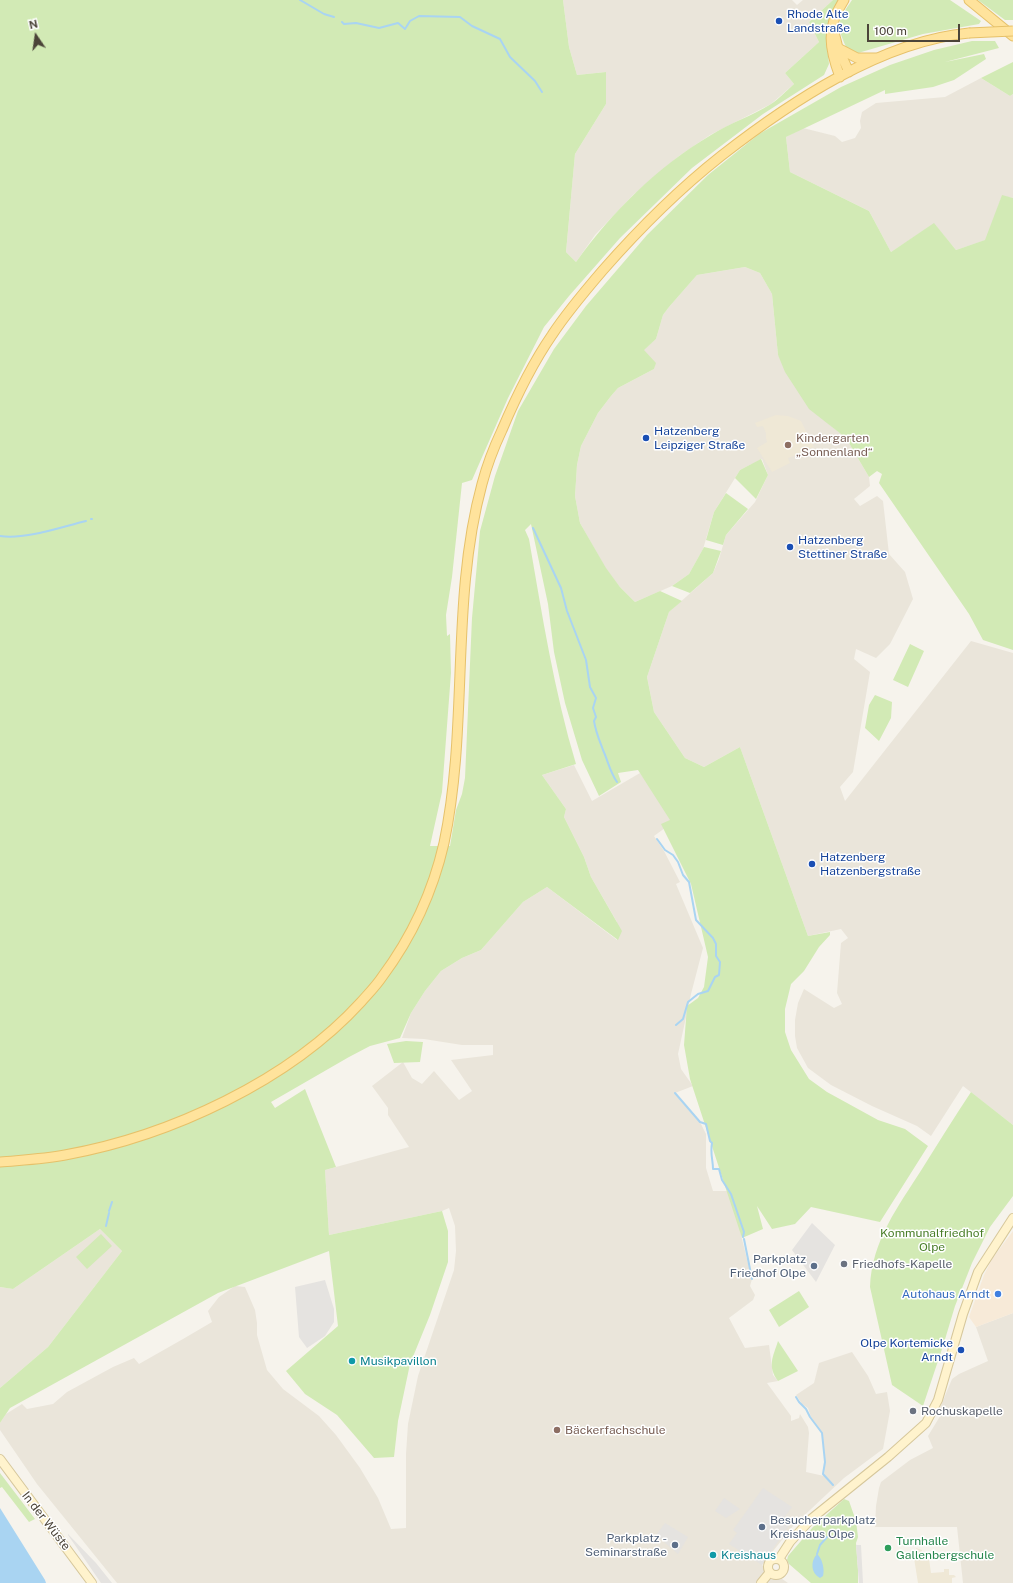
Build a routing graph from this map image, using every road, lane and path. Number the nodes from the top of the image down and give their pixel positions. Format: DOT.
graph roads {
  1 [pos="844,0"];
  2 [pos="969,0"];
  3 [pos="832,26"];
  4 [pos="1013,31"];
  5 [pos="1013,36"];
  6 [pos="838,48"];
  7 [pos="879,58"];
  8 [pos="849,72"];
  9 [pos="840,77"];
  10 [pos="0,1162"];
  11 [pos="1013,1218"];
  12 [pos="0,1459"];
  13 [pos="779,1559"];
  14 [pos="770,1572"];
  15 [pos="92,1583"];
  16 [pos="760,1583"];
  1 -- 3 [label="main road"];
  2 -- 5 [label="main road"];
  3 -- 6 [label="main road"];
  3 -- 9 [label="main road"];
  4 -- 7 [label="main road, bridge"];
  6 -- 7 [label="main road"];
  6 -- 8 [label="main road"];
  7 -- 8 [label="main road"];
  8 -- 9 [label="main road"];
  9 -- 10 [label="main road"];
  11 -- 13 [label="street"];
  12 -- 15 [label="street, In der Wüste"];
  13 -- 14 [label="street"];
  13 -- 14 [label="street"];
  14 -- 16 [label="street"];
}
